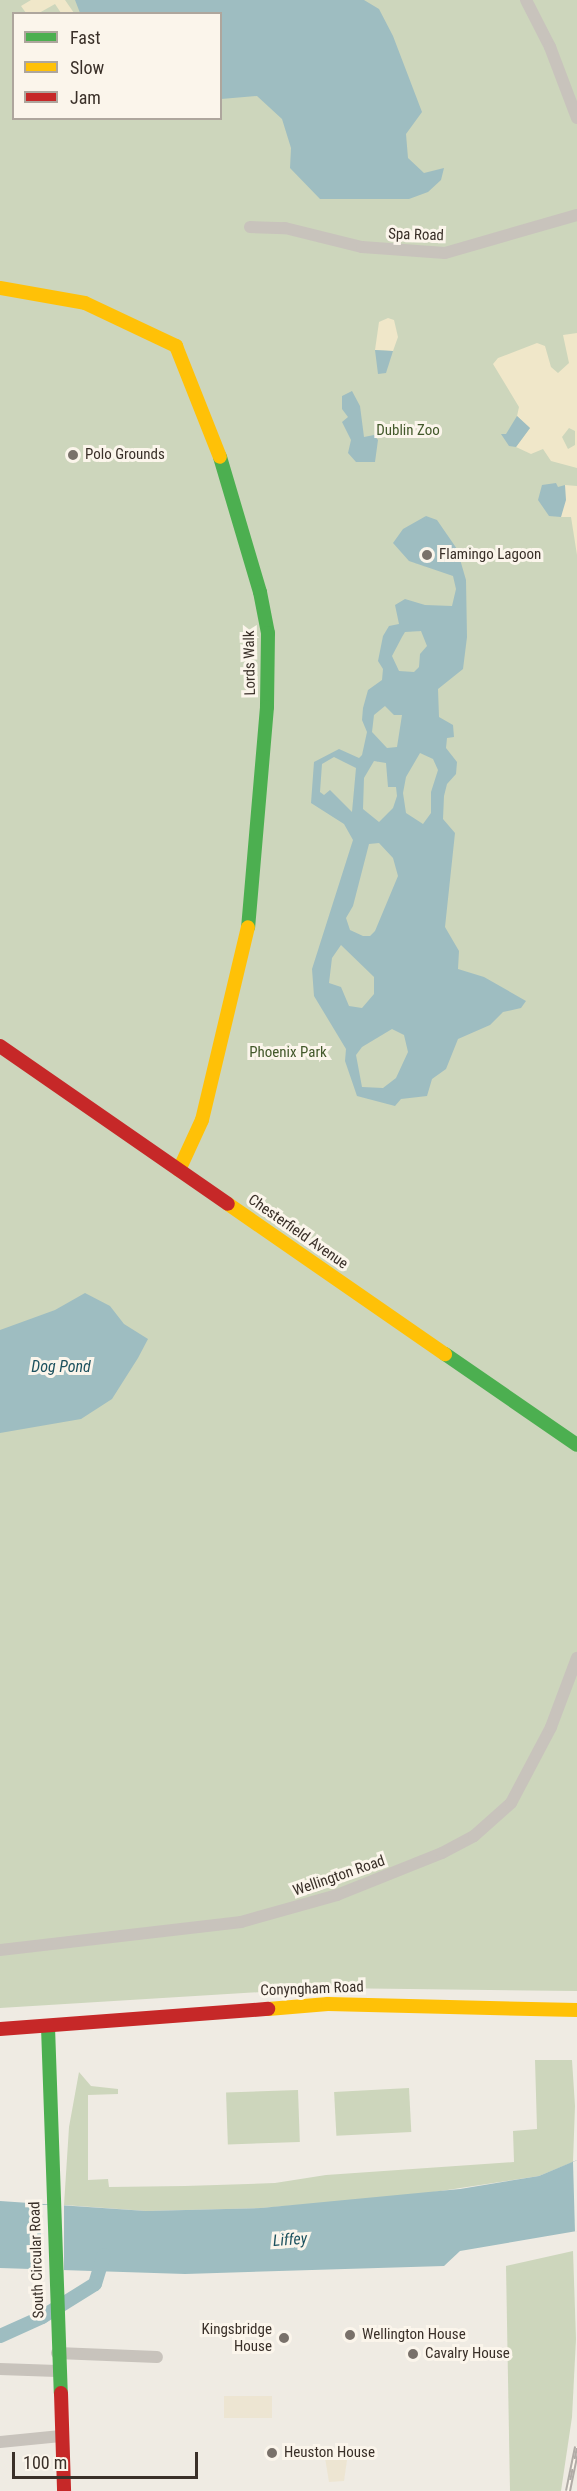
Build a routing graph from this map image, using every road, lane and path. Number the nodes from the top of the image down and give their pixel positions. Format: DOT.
graph roads {
  1 [pos="526,0"];
  2 [pos="577,118"];
  3 [pos="577,215"];
  4 [pos="250,227"];
  5 [pos="0,288"];
  6 [pos="0,1046"];
  7 [pos="180,1170"];
  8 [pos="577,1445"];
  9 [pos="577,1658"];
  10 [pos="0,1950"];
  11 [pos="574,2009"];
  12 [pos="48,2027"];
  13 [pos="0,2029"];
  14 [pos="57,2353"];
  15 [pos="157,2357"];
  16 [pos="0,2369"];
  17 [pos="57,2371"];
  18 [pos="61,2436"];
  19 [pos="0,2442"];
  20 [pos="64,2491"];
  1 -- 2 [label="street"];
  3 -- 4 [label="street, Spa Road"];
  5 -- 7 [label="street, Lords Walk"];
  6 -- 7 [label="street, Chesterfield Avenue"];
  7 -- 8 [label="street, Chesterfield Avenue"];
  9 -- 10 [label="street, Wellington Road"];
  11 -- 12 [label="street, Conyngham Road"];
  12 -- 13 [label="street, Conyngham Road"];
  12 -- 14 [label="street, South Circular Road"];
  14 -- 15 [label="street"];
  14 -- 17 [label="street, South Circular Road"];
  16 -- 17 [label="street"];
  17 -- 18 [label="street, South Circular Road"];
  18 -- 19 [label="street"];
  18 -- 20 [label="street, South Circular Road"];
}
